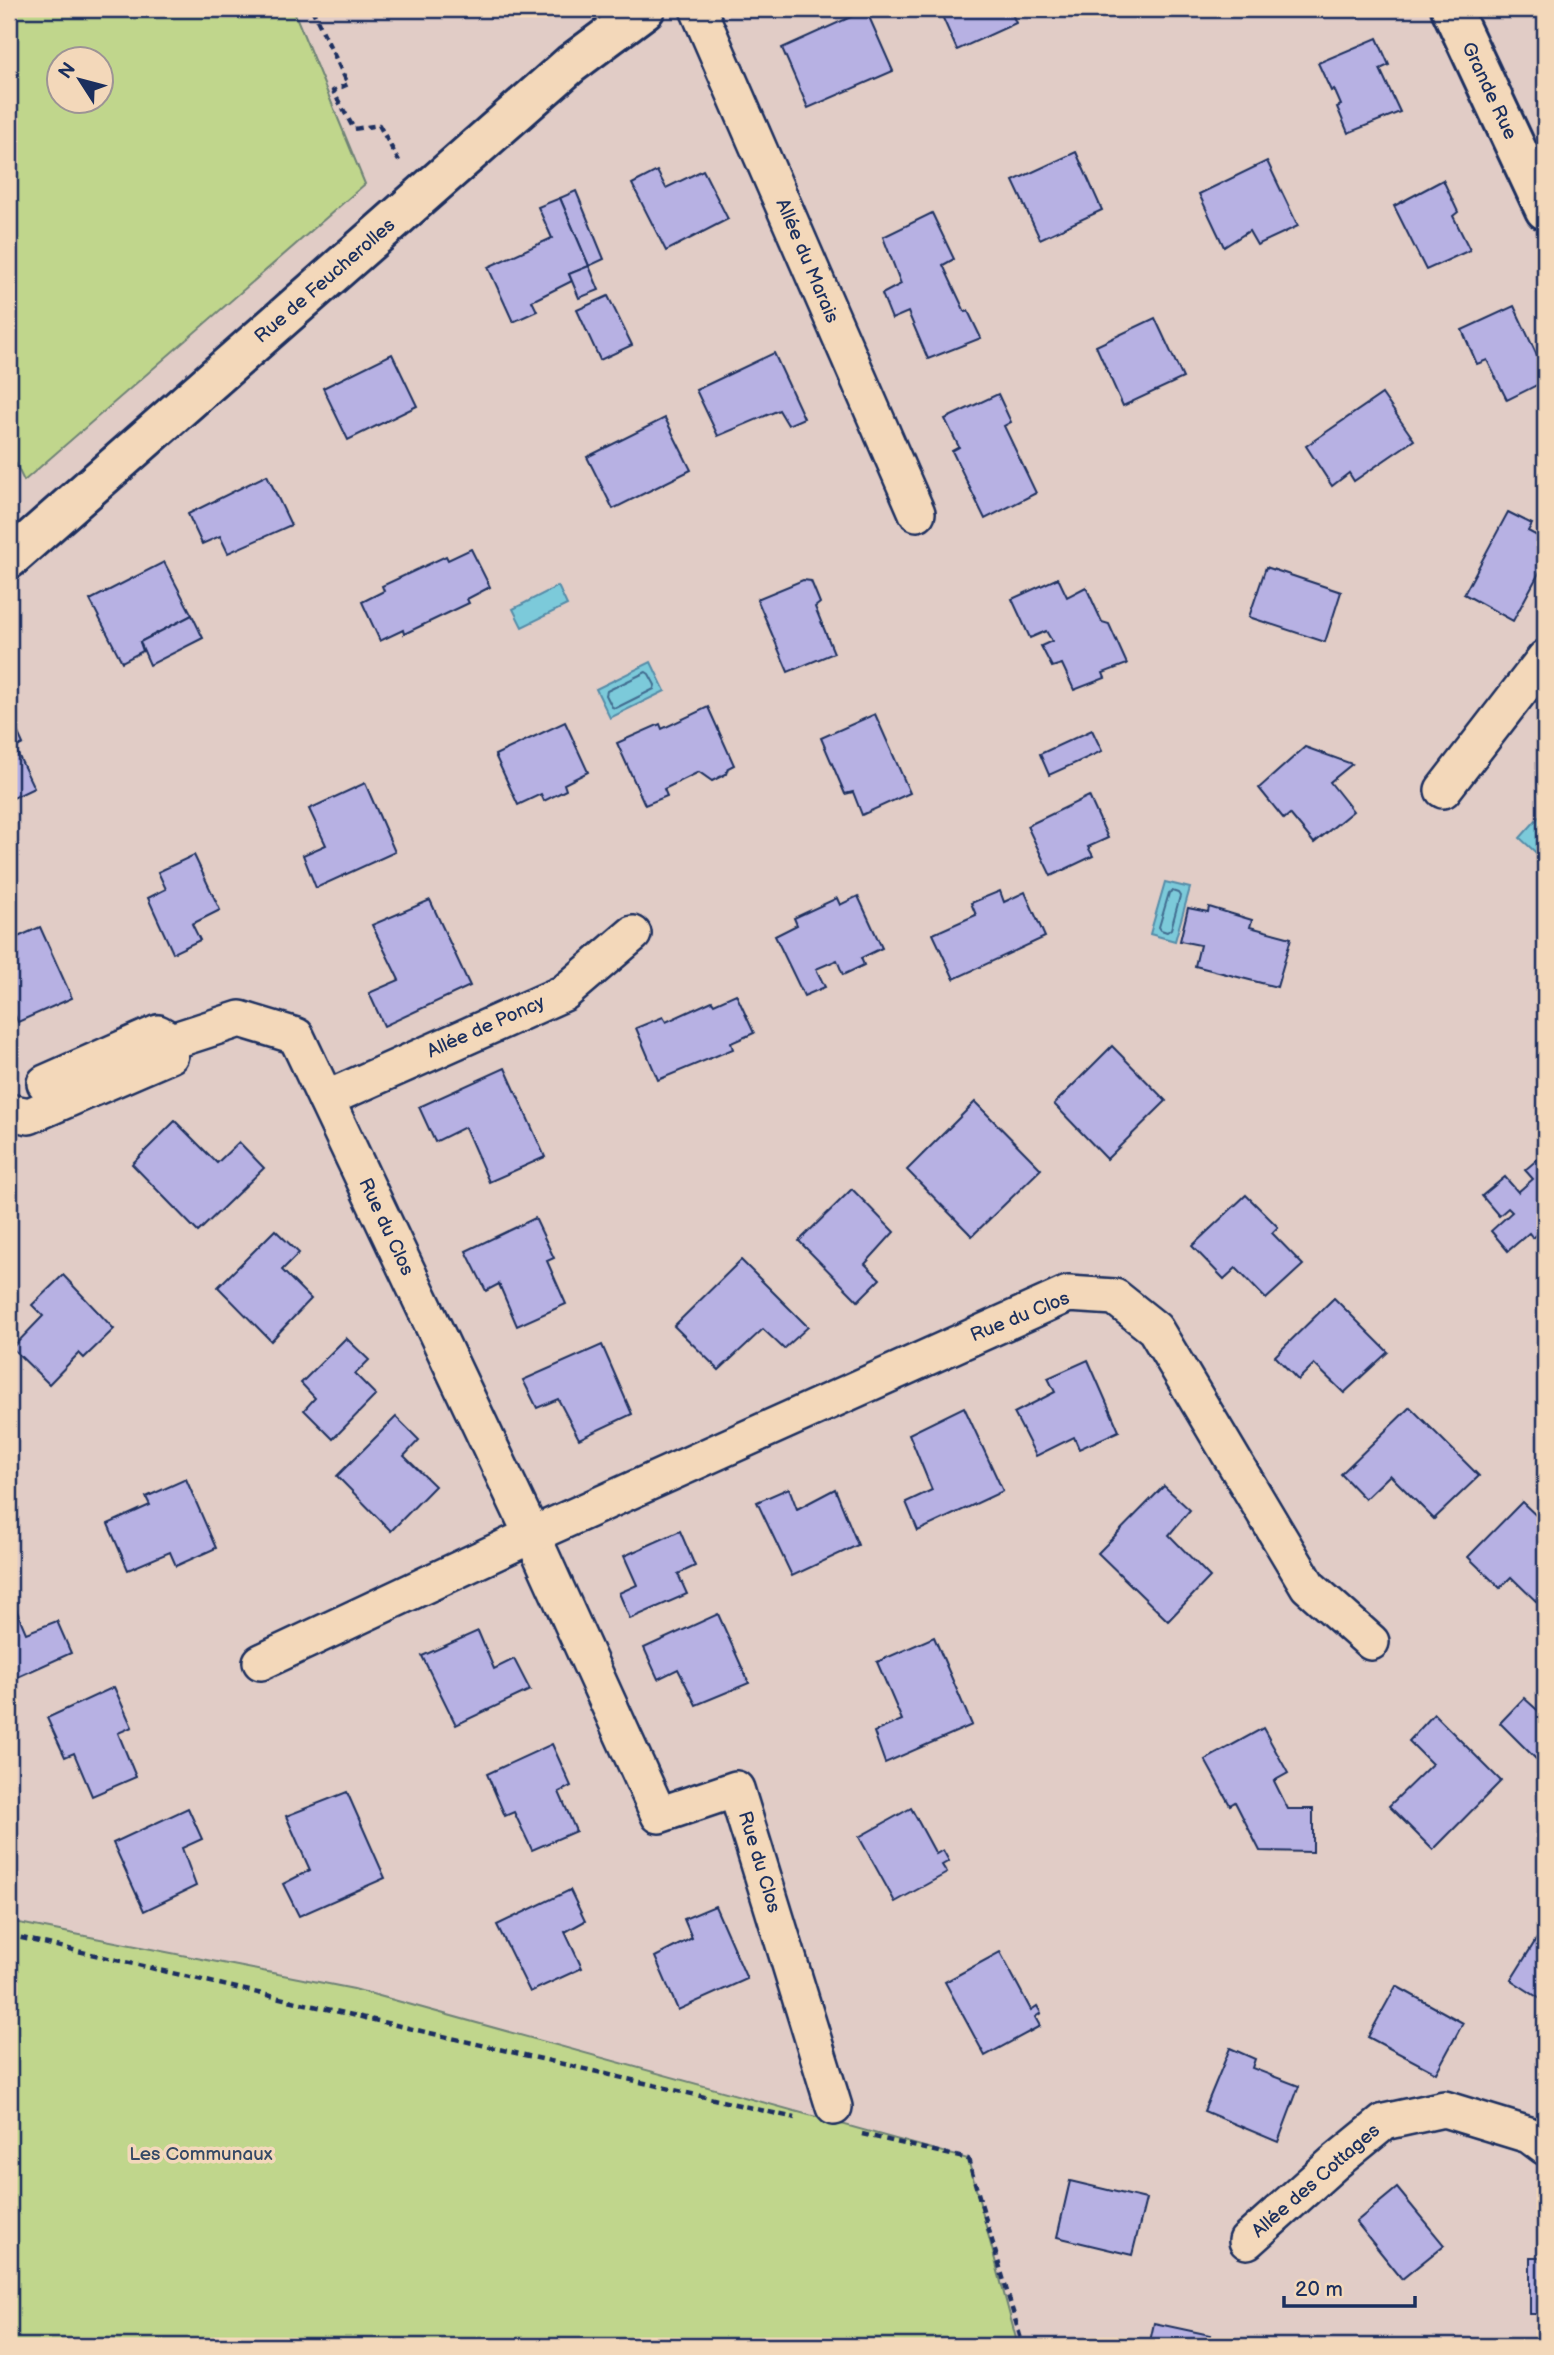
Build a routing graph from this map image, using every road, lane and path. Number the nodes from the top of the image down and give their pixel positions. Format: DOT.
graph roads {
  1 [pos="312,9"];
  2 [pos="645,9"];
  3 [pos="698,9"];
  4 [pos="1451,9"];
  5 [pos="420,198"];
  6 [pos="1545,210"];
  7 [pos="917,513"];
  8 [pos="9,559"];
  9 [pos="1545,658"];
  10 [pos="1443,790"];
  11 [pos="633,934"];
  12 [pos="326,1099"];
  13 [pos="11,1112"];
  14 [pos="532,1535"];
  15 [pos="1371,1642"];
  16 [pos="261,1662"];
  17 [pos="9,1935"];
  18 [pos="820,2114"];
  19 [pos="860,2133"];
  20 [pos="1545,2147"];
  21 [pos="1247,2241"];
  22 [pos="1023,2346"];
  1 -- 5 [label="path"];
  2 -- 5 [label="street, Rue de Feucherolles"];
  3 -- 7 [label="street, Allée du Marais"];
  4 -- 6 [label="street, Grande Rue"];
  5 -- 8 [label="street, Rue de Feucherolles"];
  9 -- 10 [label="street"];
  11 -- 12 [label="street, Allée de Poncy"];
  12 -- 13 [label="street, Rue du Clos"];
  12 -- 14 [label="street, Rue du Clos"];
  14 -- 15 [label="street, Rue du Clos"];
  14 -- 16 [label="street, Rue du Clos"];
  14 -- 18 [label="street, Rue du Clos"];
  17 -- 18 [label="path"];
  19 -- 22 [label="path"];
  20 -- 21 [label="street, Allée des Cottages"];
}
